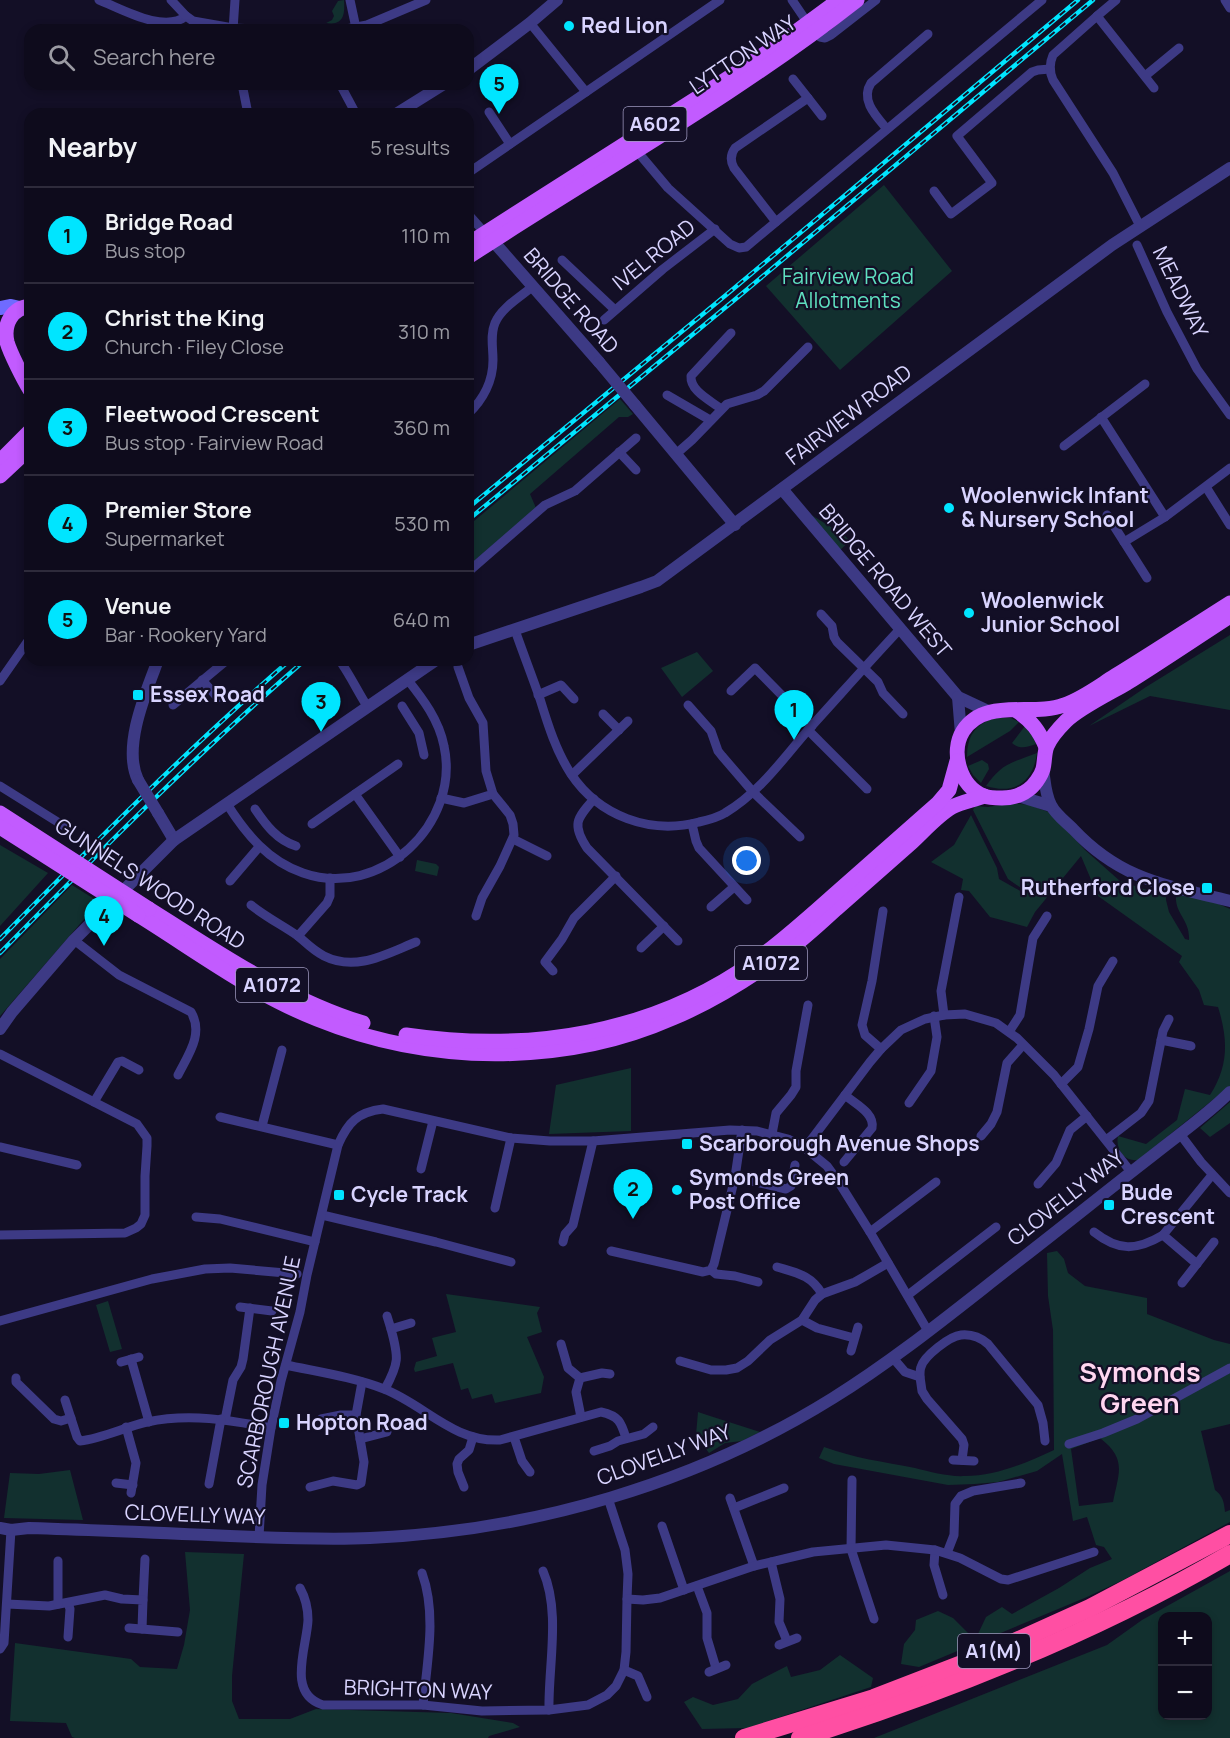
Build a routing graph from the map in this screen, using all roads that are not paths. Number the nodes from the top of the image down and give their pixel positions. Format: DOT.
graph roads {
  1 [pos="99,0"];
  2 [pos="171,0"];
  3 [pos="235,0"];
  4 [pos="350,0"];
  5 [pos="426,0"];
  6 [pos="557,0"];
  7 [pos="720,0"];
  8 [pos="792,0"];
  9 [pos="839,0"];
  10 [pos="857,0"];
  11 [pos="876,0"];
  12 [pos="1042,0"];
  13 [pos="1116,0"];
  14 [pos="1225,0"];
  15 [pos="1230,8"];
  16 [pos="186,16"];
  17 [pos="1097,16"];
  18 [pos="807,22"];
  19 [pos="208,24"];
  20 [pos="234,24"];
  21 [pos="355,24"];
  22 [pos="369,24"];
  23 [pos="530,24"];
  24 [pos="928,34"];
  25 [pos="820,37"];
  26 [pos="1179,48"];
  27 [pos="474,66"];
  28 [pos="1050,69"];
  29 [pos="1144,75"];
  30 [pos="793,79"];
  31 [pos="1154,88"];
  32 [pos="243,90"];
  33 [pos="343,90"];
  34 [pos="434,90"];
  35 [pos="586,92"];
  36 [pos="808,98"];
  37 [pos="247,108"];
  38 [pos="353,108"];
  39 [pos="406,108"];
  40 [pos="489,112"];
  41 [pos="822,117"];
  42 [pos="887,129"];
  43 [pos="510,144"];
  44 [pos="636,150"];
  45 [pos="1230,168"];
  46 [pos="474,169"];
  47 [pos="934,191"];
  48 [pos="474,221"];
  49 [pos="776,222"];
  50 [pos="1140,226"];
  51 [pos="715,229"];
  52 [pos="489,237"];
  53 [pos="474,242"];
  54 [pos="1137,245"];
  55 [pos="474,251"];
  56 [pos="562,260"];
  57 [pos="532,287"];
  58 [pos="24,307"];
  59 [pos="0,308"];
  60 [pos="24,308"];
  61 [pos="615,310"];
  62 [pos="604,320"];
  63 [pos="731,333"];
  64 [pos="3,337"];
  65 [pos="808,347"];
  66 [pos="24,378"];
  67 [pos="1145,384"];
  68 [pos="667,395"];
  69 [pos="474,407"];
  70 [pos="720,408"];
  71 [pos="1230,415"];
  72 [pos="1101,417"];
  73 [pos="710,420"];
  74 [pos="24,437"];
  75 [pos="636,438"];
  76 [pos="1064,446"];
  77 [pos="620,452"];
  78 [pos="24,454"];
  79 [pos="676,454"];
  80 [pos="0,461"];
  81 [pos="1230,468"];
  82 [pos="636,470"];
  83 [pos="0,476"];
  84 [pos="1206,487"];
  85 [pos="782,489"];
  86 [pos="1107,515"];
  87 [pos="1165,517"];
  88 [pos="735,525"];
  89 [pos="1230,525"];
  90 [pos="1124,542"];
  91 [pos="474,567"];
  92 [pos="1148,578"];
  93 [pos="1230,603"];
  94 [pos="821,614"];
  95 [pos="1230,616"];
  96 [pos="900,629"];
  97 [pos="515,630"];
  98 [pos="474,643"];
  99 [pos="24,647"];
  100 [pos="156,666"];
  101 [pos="220,666"];
  102 [pos="343,666"];
  103 [pos="427,666"];
  104 [pos="458,667"];
  105 [pos="864,667"];
  106 [pos="567,676"];
  107 [pos="407,679"];
  108 [pos="202,680"];
  109 [pos="0,681"];
  110 [pos="561,685"];
  111 [pos="731,691"];
  112 [pos="538,695"];
  113 [pos="958,697"];
  114 [pos="218,698"];
  115 [pos="574,699"];
  116 [pos="173,705"];
  117 [pos="688,705"];
  118 [pos="367,706"];
  119 [pos="402,706"];
  120 [pos="990,711"];
  121 [pos="1017,711"];
  122 [pos="603,714"];
  123 [pos="903,714"];
  124 [pos="628,721"];
  125 [pos="810,728"];
  126 [pos="619,730"];
  127 [pos="962,734"];
  128 [pos="444,746"];
  129 [pos="1046,747"];
  130 [pos="957,761"];
  131 [pos="398,764"];
  132 [pos="1043,769"];
  133 [pos="572,775"];
  134 [pos="0,786"];
  135 [pos="867,789"];
  136 [pos="753,792"];
  137 [pos="355,794"];
  138 [pos="493,794"];
  139 [pos="984,796"];
  140 [pos="1018,796"];
  141 [pos="441,798"];
  142 [pos="594,800"];
  143 [pos="227,804"];
  144 [pos="1051,806"];
  145 [pos="255,809"];
  146 [pos="0,813"];
  147 [pos="312,824"];
  148 [pos="692,824"];
  149 [pos="64,826"];
  150 [pos="0,827"];
  151 [pos="800,837"];
  152 [pos="513,839"];
  153 [pos="174,840"];
  154 [pos="259,847"];
  155 [pos="547,856"];
  156 [pos="400,857"];
  157 [pos="280,862"];
  158 [pos="616,876"];
  159 [pos="330,878"];
  160 [pos="230,881"];
  161 [pos="734,887"];
  162 [pos="959,897"];
  163 [pos="747,900"];
  164 [pos="1230,901"];
  165 [pos="251,905"];
  166 [pos="711,907"];
  167 [pos="883,911"];
  168 [pos="144,912"];
  169 [pos="476,916"];
  170 [pos="1047,916"];
  171 [pos="664,926"];
  172 [pos="298,936"];
  173 [pos="74,940"];
  174 [pos="678,941"];
  175 [pos="416,942"];
  176 [pos="641,948"];
  177 [pos="536,953"];
  178 [pos="1113,961"];
  179 [pos="545,962"];
  180 [pos="553,971"];
  181 [pos="808,1005"];
  182 [pos="939,1015"];
  183 [pos="1169,1019"];
  184 [pos="0,1029"];
  185 [pos="1009,1032"];
  186 [pos="1161,1040"];
  187 [pos="1023,1045"];
  188 [pos="1191,1046"];
  189 [pos="522,1047"];
  190 [pos="881,1049"];
  191 [pos="282,1050"];
  192 [pos="0,1054"];
  193 [pos="139,1070"];
  194 [pos="178,1075"];
  195 [pos="1061,1084"];
  196 [pos="1230,1092"];
  197 [pos="845,1095"];
  198 [pos="94,1102"];
  199 [pos="909,1103"];
  200 [pos="1087,1116"];
  201 [pos="220,1117"];
  202 [pos="433,1121"];
  203 [pos="262,1126"];
  204 [pos="742,1130"];
  205 [pos="772,1134"];
  206 [pos="1180,1134"];
  207 [pos="981,1136"];
  208 [pos="511,1138"];
  209 [pos="1106,1140"];
  210 [pos="594,1141"];
  211 [pos="338,1145"];
  212 [pos="0,1147"];
  213 [pos="805,1148"];
  214 [pos="844,1162"];
  215 [pos="76,1165"];
  216 [pos="795,1165"];
  217 [pos="421,1169"];
  218 [pos="1131,1172"];
  219 [pos="1212,1175"];
  220 [pos="735,1177"];
  221 [pos="936,1182"];
  222 [pos="1038,1184"];
  223 [pos="1230,1193"];
  224 [pos="495,1208"];
  225 [pos="322,1215"];
  226 [pos="196,1217"];
  227 [pos="996,1227"];
  228 [pos="870,1232"];
  229 [pos="1094,1232"];
  230 [pos="0,1235"];
  231 [pos="1163,1235"];
  232 [pos="315,1242"];
  233 [pos="563,1242"];
  234 [pos="1214,1242"];
  235 [pos="611,1251"];
  236 [pos="511,1262"];
  237 [pos="888,1263"];
  238 [pos="1197,1264"];
  239 [pos="777,1267"];
  240 [pos="711,1270"];
  241 [pos="297,1274"];
  242 [pos="758,1282"];
  243 [pos="1182,1283"];
  244 [pos="822,1294"];
  245 [pos="908,1295"];
  246 [pos="272,1311"];
  247 [pos="387,1316"];
  248 [pos="802,1320"];
  249 [pos="0,1321"];
  250 [pos="411,1323"];
  251 [pos="858,1327"];
  252 [pos="391,1329"];
  253 [pos="928,1331"];
  254 [pos="854,1338"];
  255 [pos="561,1344"];
  256 [pos="851,1350"];
  257 [pos="893,1358"];
  258 [pos="680,1360"];
  259 [pos="121,1362"];
  260 [pos="286,1365"];
  261 [pos="1230,1368"];
  262 [pos="610,1374"];
  263 [pos="920,1377"];
  264 [pos="16,1378"];
  265 [pos="579,1378"];
  266 [pos="362,1382"];
  267 [pos="385,1389"];
  268 [pos="65,1400"];
  269 [pos="356,1415"];
  270 [pos="581,1417"];
  271 [pos="71,1418"];
  272 [pos="321,1419"];
  273 [pos="223,1420"];
  274 [pos="148,1422"];
  275 [pos="126,1427"];
  276 [pos="653,1427"];
  277 [pos="271,1428"];
  278 [pos="387,1432"];
  279 [pos="473,1437"];
  280 [pos="514,1437"];
  281 [pos="626,1438"];
  282 [pos="360,1439"];
  283 [pos="1045,1441"];
  284 [pos="1069,1444"];
  285 [pos="594,1451"];
  286 [pos="974,1461"];
  287 [pos="530,1472"];
  288 [pos="852,1480"];
  289 [pos="116,1483"];
  290 [pos="209,1484"];
  291 [pos="1021,1484"];
  292 [pos="310,1486"];
  293 [pos="464,1487"];
  294 [pos="783,1488"];
  295 [pos="730,1497"];
  296 [pos="608,1498"];
  297 [pos="734,1508"];
  298 [pos="662,1526"];
  299 [pos="6,1529"];
  300 [pos="1230,1534"];
  301 [pos="259,1537"];
  302 [pos="851,1549"];
  303 [pos="935,1550"];
  304 [pos="1094,1552"];
  305 [pos="946,1553"];
  306 [pos="1230,1554"];
  307 [pos="145,1560"];
  308 [pos="58,1561"];
  309 [pos="771,1562"];
  310 [pos="754,1566"];
  311 [pos="543,1571"];
  312 [pos="422,1573"];
  313 [pos="697,1586"];
  314 [pos="300,1588"];
  315 [pos="684,1590"];
  316 [pos="943,1595"];
  317 [pos="627,1599"];
  318 [pos="142,1600"];
  319 [pos="7,1604"];
  320 [pos="63,1604"];
  321 [pos="873,1619"];
  322 [pos="129,1628"];
  323 [pos="142,1629"];
  324 [pos="178,1632"];
  325 [pos="68,1637"];
  326 [pos="797,1638"];
  327 [pos="0,1649"];
  328 [pos="717,1668"];
  329 [pos="624,1670"];
  330 [pos="643,1694"];
  331 [pos="423,1705"];
  332 [pos="549,1710"];
  333 [pos="744,1738"];
  334 [pos="800,1738"];
  1 -- 16 [label="street"];
  2 -- 16 [label="street"];
  3 -- 20 [label="street"];
  4 -- 21 [label="street"];
  5 -- 22 [label="street"];
  6 -- 23 [label="street"];
  7 -- 35 [label="street"];
  8 -- 18 [label="street"];
  9 -- 52 [label="main road, LYTTON WAY / A602"];
  10 -- 44 [label="main road, LYTTON WAY / A602"];
  11 -- 25 [label="street"];
  12 -- 42 [label="street"];
  13 -- 17 [label="street"];
  14 -- 15 [label="street"];
  16 -- 19 [label="street"];
  17 -- 28 [label="street"];
  17 -- 29 [label="street"];
  23 -- 27 [label="street"];
  23 -- 35 [label="street"];
  24 -- 42 [label="street"];
  26 -- 29 [label="street"];
  28 -- 47 [label="street"];
  28 -- 50 [label="street"];
  29 -- 31 [label="street"];
  30 -- 36 [label="street"];
  32 -- 37 [label="street"];
  33 -- 38 [label="street"];
  34 -- 39 [label="street"];
  35 -- 43 [label="street"];
  36 -- 41 [label="street"];
  36 -- 49 [label="street"];
  40 -- 43 [label="street"];
  42 -- 49 [label="street"];
  43 -- 46 [label="street"];
  44 -- 51 [label="street"];
  44 -- 52 [label="main road, LYTTON WAY / A602"];
  45 -- 50 [label="street, FAIRVIEW ROAD"];
  48 -- 52 [label="street"];
  49 -- 51 [label="street"];
  50 -- 85 [label="street, FAIRVIEW ROAD"];
  51 -- 61 [label="street, IVEL ROAD"];
  52 -- 53 [label="main road, LYTTON WAY / A602"];
  52 -- 55 [label="main road, LYTTON WAY / A602"];
  52 -- 57 [label="street, BRIDGE ROAD"];
  54 -- 71 [label="street, MEADWAY"];
  56 -- 61 [label="street, IVEL ROAD"];
  57 -- 69 [label="street"];
  57 -- 79 [label="street, BRIDGE ROAD, bridge"];
  58 -- 59 [label="main road"];
  60 -- 64 [label="main road"];
  61 -- 62 [label="street, IVEL ROAD"];
  63 -- 70 [label="street"];
  64 -- 66 [label="main road"];
  65 -- 70 [label="street"];
  67 -- 72 [label="street"];
  68 -- 73 [label="street"];
  70 -- 73 [label="street"];
  72 -- 76 [label="street"];
  72 -- 87 [label="street"];
  73 -- 79 [label="street"];
  74 -- 80 [label="main road"];
  75 -- 77 [label="street"];
  77 -- 82 [label="street"];
  77 -- 91 [label="street"];
  78 -- 83 [label="main road"];
  79 -- 88 [label="street, BRIDGE ROAD"];
  81 -- 84 [label="street"];
  84 -- 87 [label="street"];
  84 -- 89 [label="street"];
  85 -- 88 [label="street, FAIRVIEW ROAD"];
  85 -- 96 [label="street, BRIDGE ROAD WEST"];
  86 -- 90 [label="street"];
  87 -- 90 [label="street"];
  88 -- 97 [label="street, FAIRVIEW ROAD"];
  90 -- 92 [label="street"];
  93 -- 121 [label="main road"];
  94 -- 105 [label="street"];
  95 -- 129 [label="main road"];
  96 -- 105 [label="street"];
  96 -- 113 [label="street, BRIDGE ROAD WEST"];
  97 -- 98 [label="street, FAIRVIEW ROAD"];
  97 -- 112 [label="street"];
  99 -- 109 [label="street"];
  100 -- 153 [label="street, bridge"];
  101 -- 108 [label="street"];
  102 -- 118 [label="street"];
  103 -- 107 [label="street"];
  104 -- 138 [label="street"];
  105 -- 123 [label="street"];
  105 -- 125 [label="street"];
  106 -- 110 [label="street"];
  107 -- 118 [label="street"];
  107 -- 128 [label="street"];
  108 -- 114 [label="street"];
  108 -- 116 [label="street"];
  110 -- 112 [label="street"];
  110 -- 115 [label="street"];
  111 -- 125 [label="street"];
  112 -- 133 [label="street"];
  113 -- 120 [label="street"];
  113 -- 127 [label="street"];
  117 -- 136 [label="street"];
  118 -- 143 [label="street"];
  119 -- 128 [label="street"];
  120 -- 121 [label="main road"];
  120 -- 127 [label="main road"];
  121 -- 129 [label="main road"];
  122 -- 126 [label="street"];
  124 -- 126 [label="street"];
  125 -- 135 [label="street"];
  125 -- 136 [label="street"];
  126 -- 133 [label="street"];
  127 -- 130 [label="main road, GUNNELS WOOD ROAD / A1072"];
  128 -- 141 [label="street"];
  129 -- 132 [label="main road"];
  130 -- 139 [label="main road"];
  130 -- 189 [label="main road, GUNNELS WOOD ROAD / A1072"];
  131 -- 137 [label="street"];
  132 -- 140 [label="main road"];
  132 -- 144 [label="street"];
  133 -- 142 [label="street"];
  134 -- 149 [label="street"];
  136 -- 148 [label="street"];
  136 -- 151 [label="street"];
  137 -- 147 [label="street"];
  137 -- 156 [label="street"];
  138 -- 141 [label="street"];
  138 -- 152 [label="street"];
  139 -- 140 [label="main road, GUNNELS WOOD ROAD / A1072"];
  139 -- 189 [label="main road, GUNNELS WOOD ROAD / A1072"];
  140 -- 144 [label="street"];
  141 -- 156 [label="street"];
  142 -- 148 [label="street"];
  142 -- 158 [label="street"];
  143 -- 153 [label="street"];
  143 -- 154 [label="street"];
  144 -- 164 [label="street"];
  145 -- 157 [label="street"];
  146 -- 168 [label="main road, GUNNELS WOOD ROAD / A1072, bridge"];
  148 -- 161 [label="street"];
  150 -- 168 [label="main road, GUNNELS WOOD ROAD / A1072, bridge"];
  152 -- 155 [label="street"];
  152 -- 169 [label="street"];
  153 -- 173 [label="street"];
  154 -- 157 [label="street"];
  154 -- 160 [label="street"];
  156 -- 159 [label="street"];
  157 -- 159 [label="street"];
  158 -- 171 [label="street"];
  158 -- 179 [label="street"];
  159 -- 172 [label="street"];
  161 -- 163 [label="street"];
  161 -- 166 [label="street"];
  162 -- 182 [label="street"];
  165 -- 172 [label="street"];
  167 -- 190 [label="street"];
  168 -- 189 [label="main road, GUNNELS WOOD ROAD / A1072"];
  170 -- 185 [label="street"];
  171 -- 174 [label="street"];
  171 -- 176 [label="street"];
  172 -- 175 [label="street"];
  173 -- 184 [label="street"];
  173 -- 194 [label="street"];
  177 -- 179 [label="street"];
  178 -- 195 [label="street"];
  179 -- 180 [label="street"];
  181 -- 205 [label="street"];
  182 -- 185 [label="street"];
  182 -- 190 [label="street"];
  182 -- 199 [label="street"];
  183 -- 186 [label="street"];
  185 -- 187 [label="street"];
  186 -- 188 [label="street"];
  186 -- 209 [label="street"];
  187 -- 195 [label="street"];
  187 -- 207 [label="street"];
  190 -- 197 [label="street"];
  191 -- 203 [label="street"];
  192 -- 198 [label="street"];
  193 -- 198 [label="street"];
  195 -- 200 [label="street"];
  196 -- 206 [label="street, CLOVELLY WAY"];
  197 -- 213 [label="street"];
  197 -- 214 [label="street"];
  198 -- 230 [label="street"];
  200 -- 209 [label="street"];
  200 -- 222 [label="street"];
  201 -- 203 [label="street"];
  202 -- 208 [label="street, SCARBOROUGH AVENUE"];
  202 -- 211 [label="street, SCARBOROUGH AVENUE"];
  202 -- 217 [label="street"];
  203 -- 211 [label="street"];
  204 -- 205 [label="street, SCARBOROUGH AVENUE"];
  204 -- 210 [label="street, SCARBOROUGH AVENUE"];
  204 -- 220 [label="street"];
  205 -- 213 [label="street, SCARBOROUGH AVENUE"];
  206 -- 218 [label="street, CLOVELLY WAY"];
  206 -- 219 [label="street"];
  208 -- 210 [label="street, SCARBOROUGH AVENUE"];
  208 -- 224 [label="street"];
  209 -- 218 [label="street"];
  210 -- 233 [label="street"];
  211 -- 225 [label="street, SCARBOROUGH AVENUE"];
  212 -- 215 [label="street"];
  213 -- 228 [label="street, SCARBOROUGH AVENUE"];
  216 -- 220 [label="street"];
  218 -- 253 [label="street, CLOVELLY WAY"];
  219 -- 223 [label="street"];
  219 -- 231 [label="street"];
  220 -- 240 [label="street"];
  221 -- 228 [label="street"];
  225 -- 232 [label="street, SCARBOROUGH AVENUE"];
  225 -- 236 [label="street"];
  226 -- 232 [label="street"];
  227 -- 245 [label="street"];
  228 -- 237 [label="street, SCARBOROUGH AVENUE"];
  229 -- 231 [label="street"];
  231 -- 238 [label="street"];
  232 -- 260 [label="street, SCARBOROUGH AVENUE"];
  234 -- 238 [label="street"];
  235 -- 240 [label="street"];
  237 -- 244 [label="street"];
  237 -- 245 [label="street, SCARBOROUGH AVENUE"];
  238 -- 243 [label="street"];
  239 -- 244 [label="street"];
  240 -- 242 [label="street"];
  241 -- 249 [label="street"];
  244 -- 248 [label="street"];
  245 -- 253 [label="street, SCARBOROUGH AVENUE"];
  246 -- 273 [label="street"];
  247 -- 252 [label="street"];
  248 -- 254 [label="street"];
  248 -- 258 [label="street"];
  250 -- 252 [label="street"];
  251 -- 254 [label="street"];
  252 -- 267 [label="street"];
  253 -- 257 [label="street, CLOVELLY WAY"];
  254 -- 256 [label="street"];
  255 -- 265 [label="street"];
  257 -- 263 [label="street"];
  257 -- 296 [label="street, CLOVELLY WAY"];
  259 -- 274 [label="street"];
  260 -- 266 [label="street"];
  260 -- 277 [label="street, SCARBOROUGH AVENUE"];
  261 -- 284 [label="street"];
  262 -- 265 [label="street"];
  263 -- 283 [label="street"];
  263 -- 286 [label="street"];
  264 -- 271 [label="street"];
  265 -- 270 [label="street"];
  266 -- 267 [label="street"];
  266 -- 269 [label="street"];
  267 -- 279 [label="street"];
  268 -- 271 [label="street"];
  269 -- 272 [label="street"];
  269 -- 282 [label="street"];
  270 -- 280 [label="street"];
  270 -- 281 [label="street"];
  271 -- 275 [label="street"];
  273 -- 274 [label="street"];
  273 -- 277 [label="street"];
  273 -- 290 [label="street"];
  274 -- 275 [label="street"];
  275 -- 289 [label="street"];
  276 -- 281 [label="street"];
  277 -- 301 [label="street, SCARBOROUGH AVENUE"];
  278 -- 282 [label="street"];
  279 -- 280 [label="street"];
  279 -- 293 [label="street"];
  280 -- 287 [label="street"];
  281 -- 285 [label="street"];
  282 -- 292 [label="street"];
  288 -- 302 [label="street"];
  291 -- 305 [label="street"];
  294 -- 297 [label="street"];
  295 -- 297 [label="street"];
  296 -- 301 [label="street, CLOVELLY WAY"];
  296 -- 317 [label="street, BRIGHTON WAY"];
  297 -- 310 [label="street"];
  298 -- 315 [label="street"];
  299 -- 301 [label="street, CLOVELLY WAY"];
  299 -- 319 [label="street"];
  300 -- 333 [label="highway, A1(M)"];
  302 -- 303 [label="street"];
  302 -- 309 [label="street"];
  302 -- 321 [label="street"];
  303 -- 305 [label="street"];
  303 -- 316 [label="street"];
  304 -- 305 [label="street"];
  306 -- 334 [label="highway, A1(M)"];
  307 -- 318 [label="street"];
  308 -- 320 [label="street"];
  309 -- 310 [label="street"];
  309 -- 326 [label="street"];
  310 -- 313 [label="street"];
  311 -- 332 [label="street"];
  312 -- 331 [label="street"];
  313 -- 315 [label="street"];
  313 -- 328 [label="street"];
  314 -- 331 [label="street, BRIGHTON WAY"];
  315 -- 317 [label="street"];
  317 -- 329 [label="street, BRIGHTON WAY"];
  318 -- 320 [label="street"];
  318 -- 323 [label="street"];
  319 -- 320 [label="street"];
  319 -- 327 [label="street"];
  320 -- 325 [label="street"];
  322 -- 323 [label="street"];
  323 -- 324 [label="street"];
  329 -- 330 [label="street"];
  329 -- 332 [label="street, BRIGHTON WAY"];
  331 -- 332 [label="street, BRIGHTON WAY"];
}
